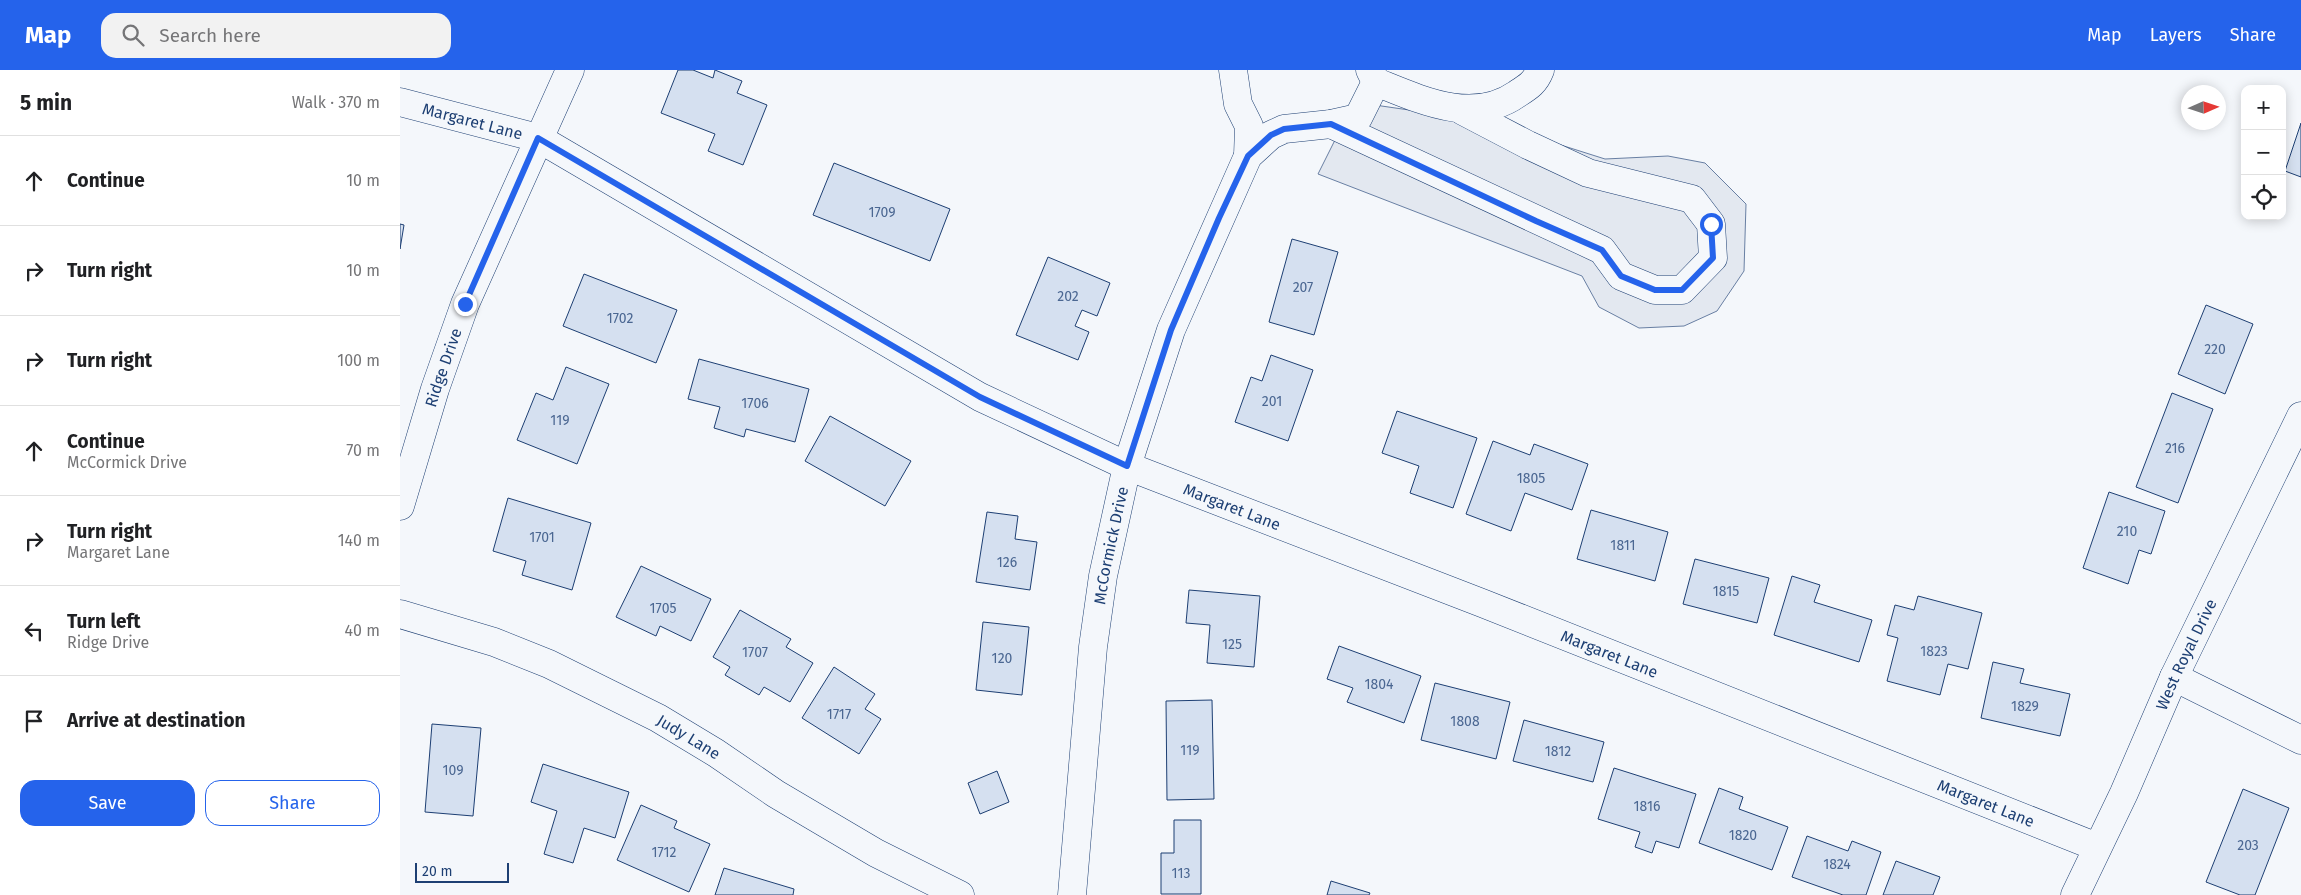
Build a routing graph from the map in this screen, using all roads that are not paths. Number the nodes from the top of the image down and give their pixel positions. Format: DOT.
graph roads {
  1 [pos="570,70"];
  2 [pos="1233,70"];
  3 [pos="1540,70"];
  4 [pos="1373,76"];
  5 [pos="400,102"];
  6 [pos="1463,111"];
  7 [pos="1331,124"];
  8 [pos="538,138"];
  9 [pos="1248,156"];
  10 [pos="2301,416"];
  11 [pos="1127,466"];
  12 [pos="400,506"];
  13 [pos="400,614"];
  14 [pos="2174,677"];
  15 [pos="2301,740"];
  16 [pos="2097,847"];
  17 [pos="960,895"];
  18 [pos="1072,895"];
  19 [pos="2075,895"];
  1 -- 8 [label="street, Ridge Drive"];
  2 -- 9 [label="street"];
  3 -- 6 [label="street"];
  4 -- 6 [label="street"];
  4 -- 7 [label="street"];
  5 -- 8 [label="street, Margaret Lane"];
  6 -- 7 [label="street"];
  7 -- 9 [label="street"];
  8 -- 11 [label="street, Margaret Lane"];
  8 -- 12 [label="street, Ridge Drive"];
  9 -- 11 [label="street, McCormick Drive"];
  10 -- 14 [label="street, West Royal Drive"];
  11 -- 16 [label="street, Margaret Lane"];
  11 -- 18 [label="street, McCormick Drive"];
  13 -- 17 [label="street, Judy Lane"];
  14 -- 15 [label="street"];
  14 -- 16 [label="street, West Royal Drive"];
  16 -- 19 [label="street, West Royal Drive"];
}
